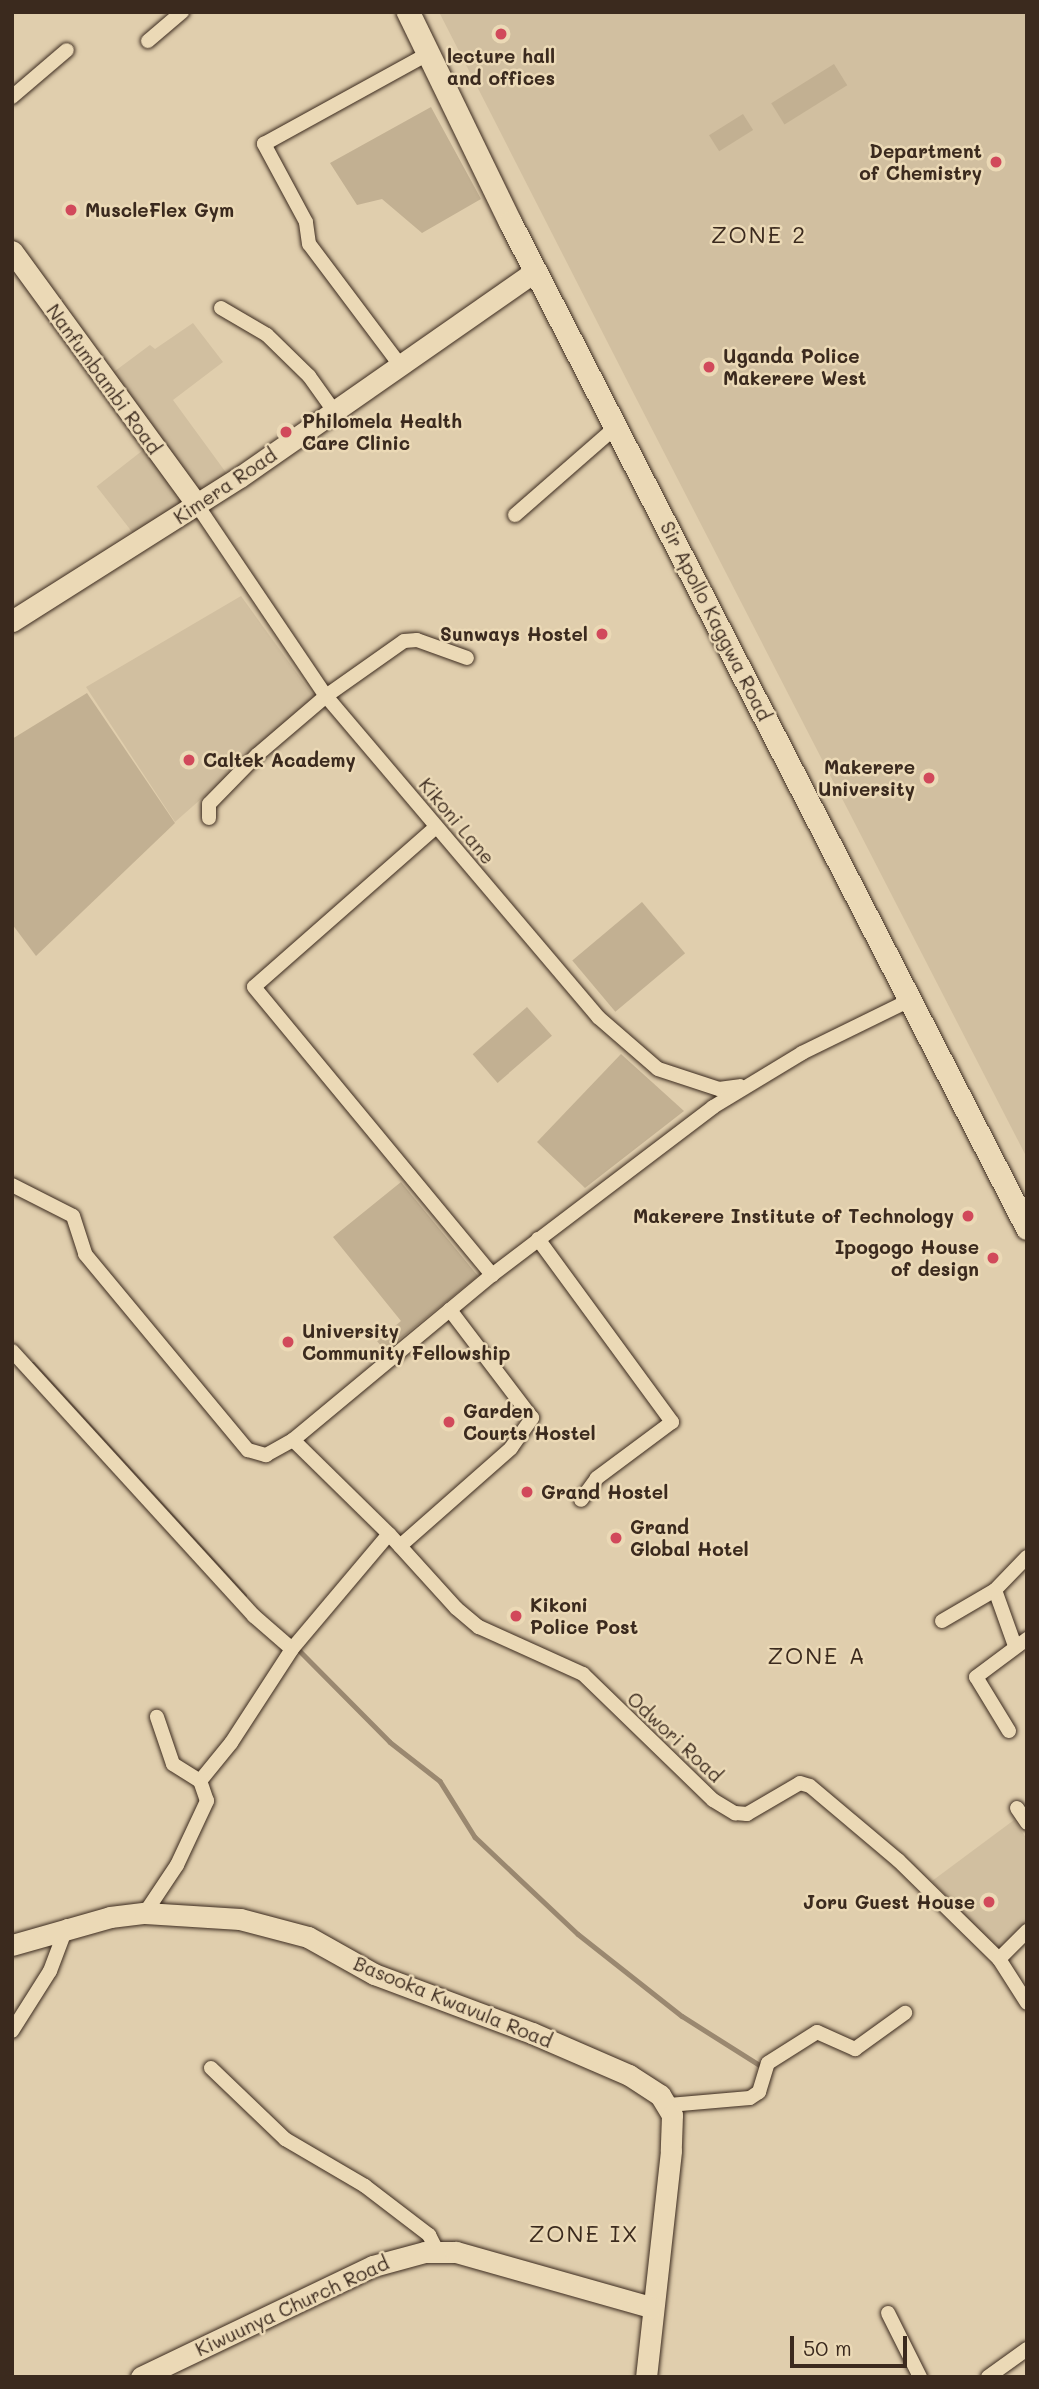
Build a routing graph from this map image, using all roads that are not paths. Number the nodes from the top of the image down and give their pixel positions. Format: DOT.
graph roads {
  1 [pos="182,12"];
  2 [pos="408,12"];
  3 [pos="148,41"];
  4 [pos="67,50"];
  5 [pos="428,54"];
  6 [pos="12,97"];
  7 [pos="12,251"];
  8 [pos="535,271"];
  9 [pos="221,308"];
  10 [pos="400,365"];
  11 [pos="334,411"];
  12 [pos="615,427"];
  13 [pos="197,505"];
  14 [pos="515,514"];
  15 [pos="12,621"];
  16 [pos="467,658"];
  17 [pos="326,696"];
  18 [pos="209,818"];
  19 [pos="436,827"];
  20 [pos="912,999"];
  21 [pos="745,1085"];
  22 [pos="12,1185"];
  23 [pos="1027,1228"];
  24 [pos="538,1239"];
  25 [pos="492,1275"];
  26 [pos="450,1310"];
  27 [pos="12,1351"];
  28 [pos="293,1440"];
  29 [pos="581,1500"];
  30 [pos="389,1534"];
  31 [pos="400,1546"];
  32 [pos="1027,1557"];
  33 [pos="995,1590"];
  34 [pos="942,1621"];
  35 [pos="1021,1642"];
  36 [pos="292,1649"];
  37 [pos="157,1717"];
  38 [pos="1009,1731"];
  39 [pos="200,1781"];
  40 [pos="1017,1808"];
  41 [pos="1027,1823"];
  42 [pos="145,1913"];
  43 [pos="67,1926"];
  44 [pos="1027,1931"];
  45 [pos="12,1945"];
  46 [pos="999,1959"];
  47 [pos="1027,2003"];
  48 [pos="905,2013"];
  49 [pos="12,2031"];
  50 [pos="211,2068"];
  51 [pos="670,2110"];
  52 [pos="437,2251"];
  53 [pos="651,2307"];
  54 [pos="888,2314"];
  55 [pos="1027,2349"];
  56 [pos="141,2377"];
  57 [pos="646,2377"];
  58 [pos="920,2377"];
  59 [pos="988,2377"];
  1 -- 3 [label="street"];
  2 -- 5 [label="main road, Sir Apollo Kaggwa Road"];
  4 -- 6 [label="street"];
  5 -- 8 [label="main road, Sir Apollo Kaggwa Road"];
  5 -- 10 [label="street"];
  7 -- 13 [label="street, Nanfumbambi Road"];
  8 -- 10 [label="street, Kimera Road"];
  8 -- 12 [label="main road, Sir Apollo Kaggwa Road"];
  9 -- 11 [label="street"];
  10 -- 11 [label="street, Kimera Road"];
  11 -- 13 [label="street, Kimera Road"];
  12 -- 14 [label="street"];
  12 -- 20 [label="main road, Sir Apollo Kaggwa Road"];
  13 -- 15 [label="street, Kimera Road"];
  13 -- 17 [label="street, Kikoni Lane"];
  16 -- 17 [label="street"];
  17 -- 18 [label="street"];
  17 -- 19 [label="street, Kikoni Lane"];
  19 -- 21 [label="street, Kikoni Lane"];
  19 -- 25 [label="street"];
  20 -- 21 [label="street"];
  20 -- 23 [label="main road, Sir Apollo Kaggwa Road"];
  21 -- 24 [label="street"];
  22 -- 28 [label="street"];
  24 -- 25 [label="street"];
  24 -- 29 [label="street"];
  25 -- 26 [label="street"];
  26 -- 28 [label="street"];
  26 -- 31 [label="street"];
  27 -- 36 [label="street"];
  28 -- 30 [label="street, Odwori Road"];
  30 -- 31 [label="street, Odwori Road"];
  30 -- 36 [label="street"];
  31 -- 46 [label="street, Odwori Road"];
  32 -- 33 [label="street"];
  33 -- 34 [label="street"];
  33 -- 35 [label="street"];
  35 -- 38 [label="street"];
  36 -- 39 [label="street"];
  37 -- 39 [label="street"];
  39 -- 42 [label="street"];
  40 -- 41 [label="street"];
  42 -- 43 [label="street, Basooka Kwavula Road"];
  42 -- 51 [label="street, Basooka Kwavula Road"];
  43 -- 45 [label="street, Basooka Kwavula Road"];
  43 -- 49 [label="street"];
  44 -- 46 [label="street"];
  46 -- 47 [label="street, Odwori Road"];
  48 -- 51 [label="street"];
  50 -- 52 [label="street"];
  51 -- 53 [label="street"];
  52 -- 53 [label="street, Kiwuunya Church Road"];
  52 -- 56 [label="street, Kiwuunya Church Road"];
  53 -- 57 [label="street"];
  54 -- 58 [label="street"];
  55 -- 59 [label="street"];
}
